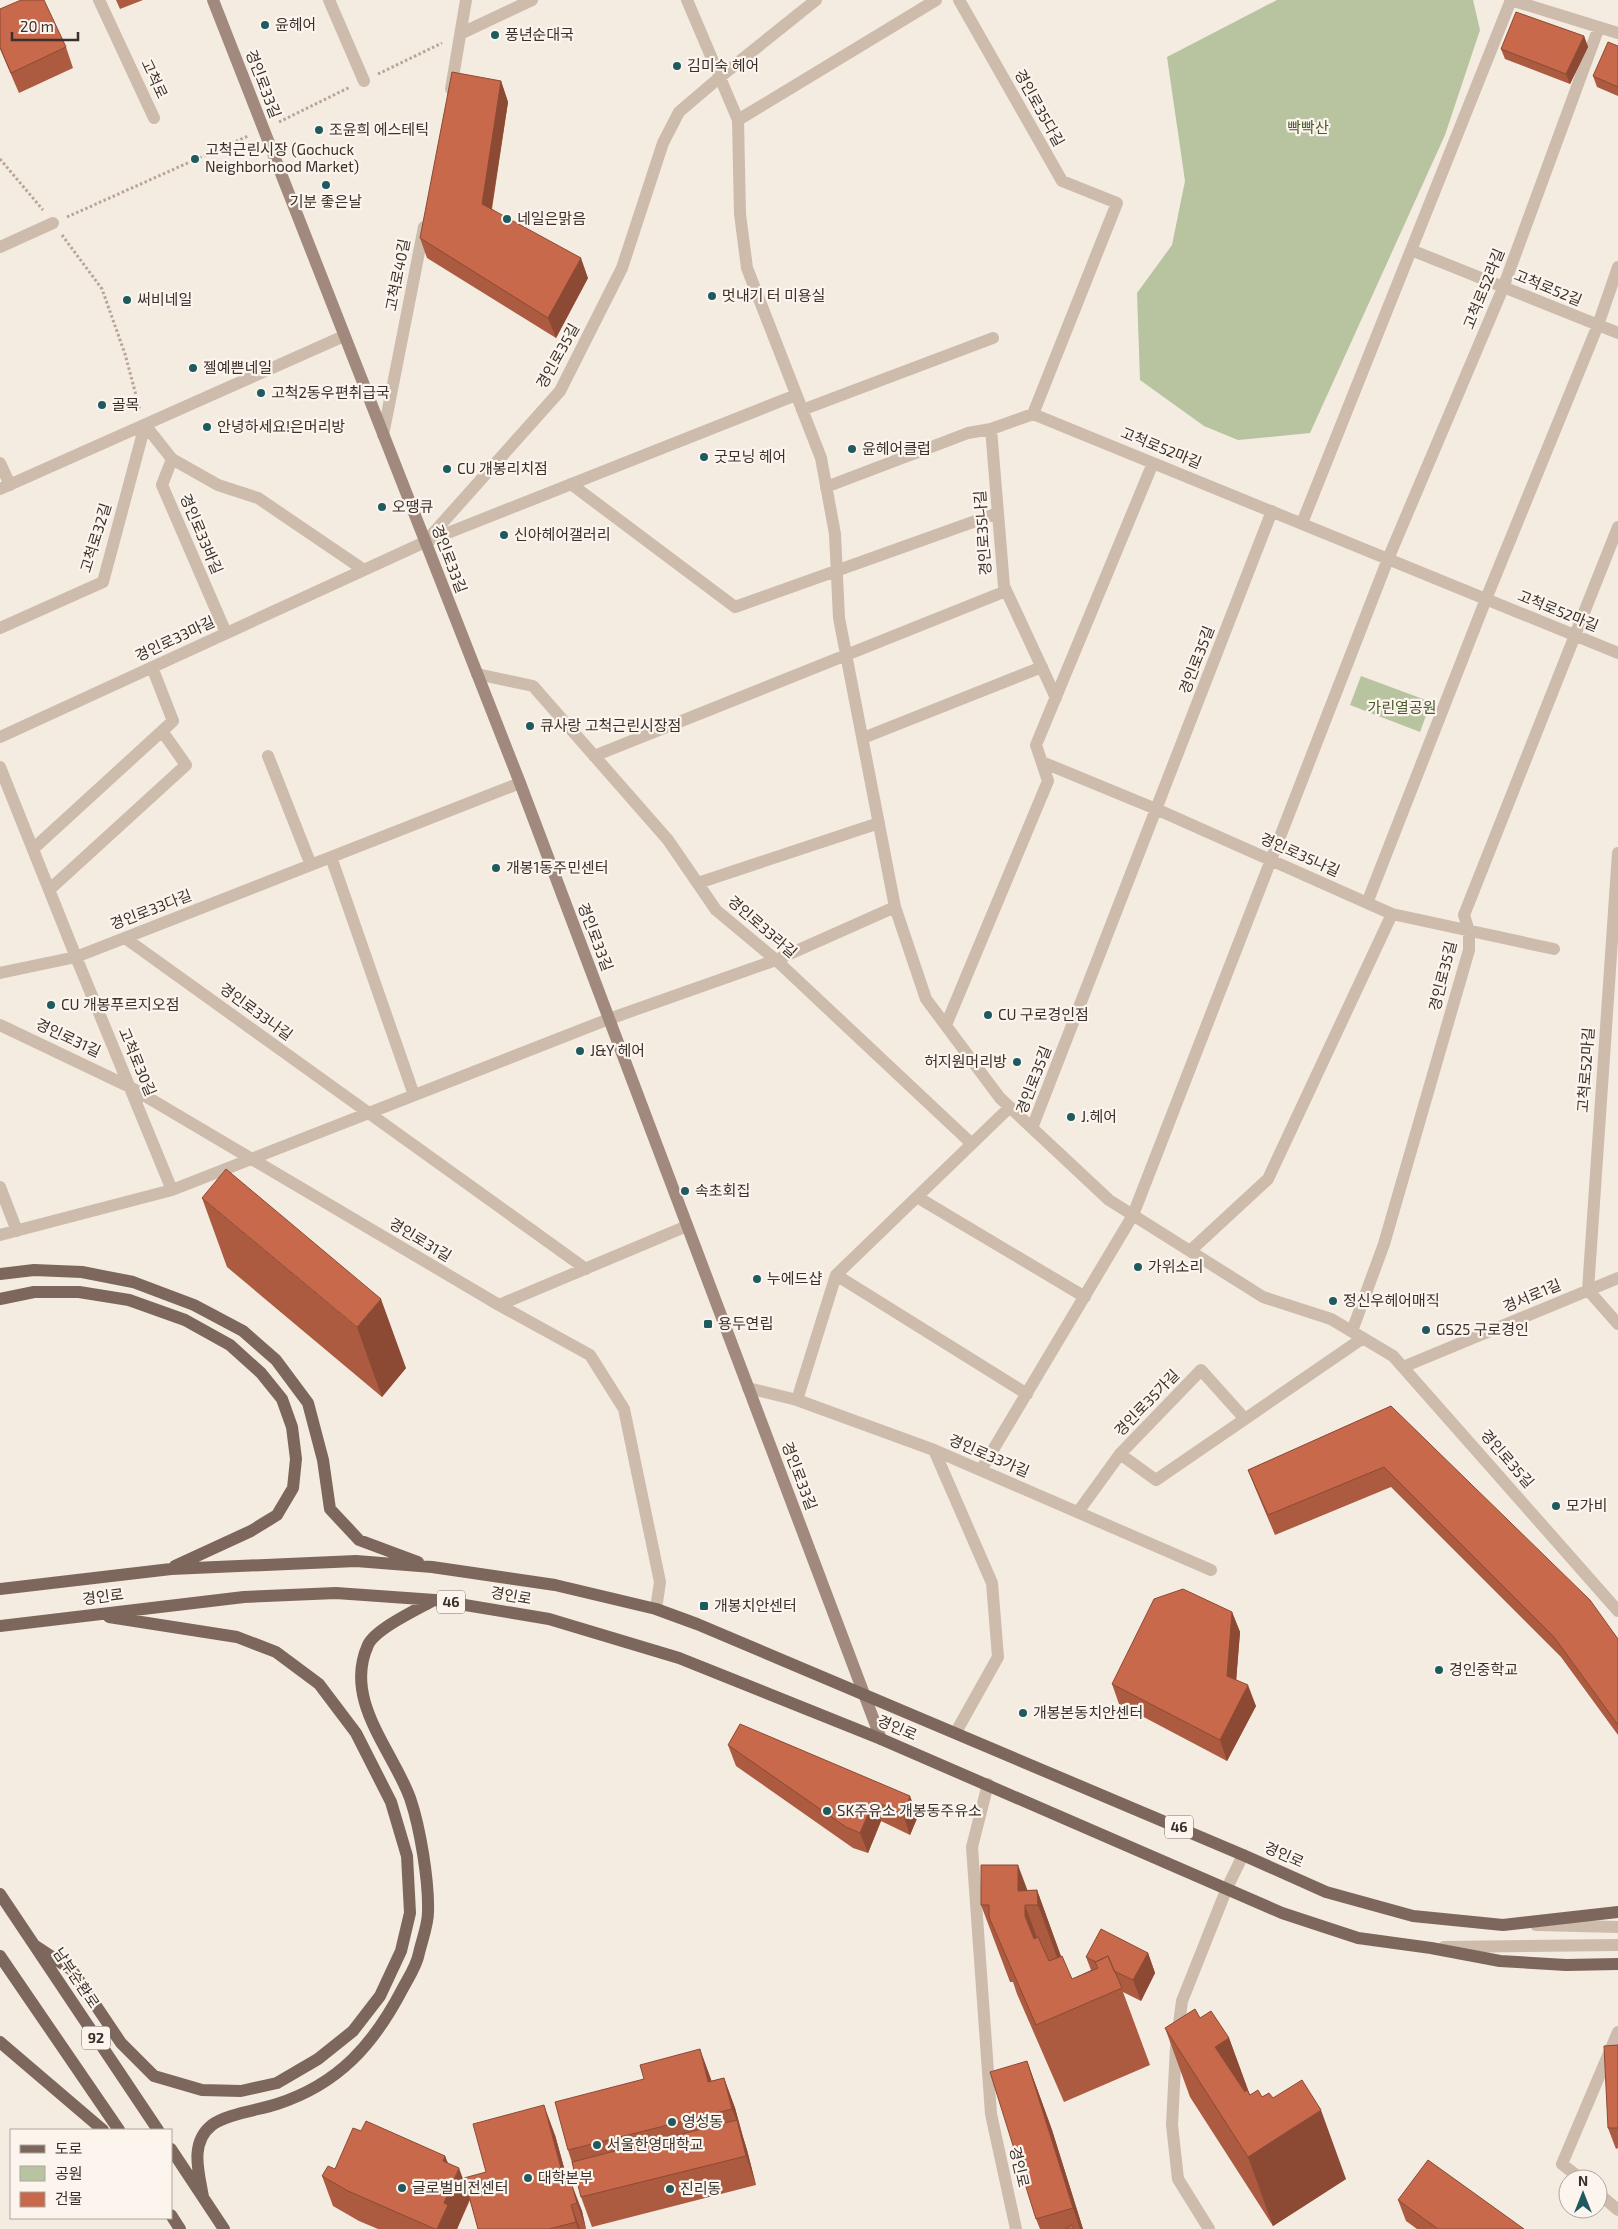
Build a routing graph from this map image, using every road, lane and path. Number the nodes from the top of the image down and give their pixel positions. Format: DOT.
graph roads {
  1 [pos="98,0"];
  2 [pos="213,0"];
  3 [pos="329,0"];
  4 [pos="466,0"];
  5 [pos="532,0"];
  6 [pos="686,0"];
  7 [pos="816,0"];
  8 [pos="936,0"];
  9 [pos="959,0"];
  10 [pos="1599,27"];
  11 [pos="462,33"];
  12 [pos="1618,33"];
  13 [pos="720,77"];
  14 [pos="364,81"];
  15 [pos="448,102"];
  16 [pos="154,118"];
  17 [pos="738,120"];
  18 [pos="263,129"];
  19 [pos="0,159"];
  20 [pos="427,210"];
  21 [pos="53,223"];
  22 [pos="0,247"];
  23 [pos="1411,250"];
  24 [pos="1618,267"];
  25 [pos="1503,288"];
  26 [pos="1598,325"];
  27 [pos="1618,333"];
  28 [pos="344,336"];
  29 [pos="993,338"];
  30 [pos="796,395"];
  31 [pos="802,410"];
  32 [pos="1033,414"];
  33 [pos="145,425"];
  34 [pos="992,429"];
  35 [pos="383,435"];
  36 [pos="172,459"];
  37 [pos="0,463"];
  38 [pos="1154,463"];
  39 [pos="571,484"];
  40 [pos="5,487"];
  41 [pos="826,487"];
  42 [pos="1272,511"];
  43 [pos="998,512"];
  44 [pos="1302,524"];
  45 [pos="1618,527"];
  46 [pos="425,542"];
  47 [pos="1388,559"];
  48 [pos="364,570"];
  49 [pos="837,572"];
  50 [pos="1006,591"];
  51 [pos="1486,599"];
  52 [pos="0,628"];
  53 [pos="226,633"];
  54 [pos="1575,635"];
  55 [pos="1618,653"];
  56 [pos="846,654"];
  57 [pos="152,667"];
  58 [pos="1042,667"];
  59 [pos="477,674"];
  60 [pos="1056,698"];
  61 [pos="162,731"];
  62 [pos="0,737"];
  63 [pos="863,738"];
  64 [pos="268,756"];
  65 [pos="594,756"];
  66 [pos="1042,762"];
  67 [pos="0,767"];
  68 [pos="520,783"];
  69 [pos="1156,809"];
  70 [pos="879,823"];
  71 [pos="33,850"];
  72 [pos="331,857"];
  73 [pos="1617,857"];
  74 [pos="1271,859"];
  75 [pos="311,865"];
  76 [pos="698,883"];
  77 [pos="49,890"];
  78 [pos="1367,903"];
  79 [pos="895,907"];
  80 [pos="1392,914"];
  81 [pos="1469,931"];
  82 [pos="125,938"];
  83 [pos="1554,950"];
  84 [pos="76,957"];
  85 [pos="776,960"];
  86 [pos="0,973"];
  87 [pos="609,1019"];
  88 [pos="0,1025"];
  89 [pos="946,1025"];
  90 [pos="130,1088"];
  91 [pos="414,1095"];
  92 [pos="1010,1107"];
  93 [pos="368,1113"];
  94 [pos="1032,1128"];
  95 [pos="972,1144"];
  96 [pos="250,1159"];
  97 [pos="0,1186"];
  98 [pos="172,1190"];
  99 [pos="917,1197"];
  100 [pos="1132,1215"];
  101 [pos="687,1226"];
  102 [pos="17,1230"];
  103 [pos="0,1235"];
  104 [pos="1190,1251"];
  105 [pos="586,1268"];
  106 [pos="0,1274"];
  107 [pos="836,1276"];
  108 [pos="1618,1278"];
  109 [pos="1588,1290"];
  110 [pos="1084,1297"];
  111 [pos="0,1299"];
  112 [pos="499,1305"];
  113 [pos="1618,1324"];
  114 [pos="1352,1331"];
  115 [pos="1364,1338"];
  116 [pos="1403,1367"];
  117 [pos="748,1388"];
  118 [pos="1027,1394"];
  119 [pos="797,1400"];
  120 [pos="1245,1419"];
  121 [pos="934,1450"];
  122 [pos="1120,1454"];
  123 [pos="981,1470"];
  124 [pos="1078,1512"];
  125 [pos="432,1568"];
  126 [pos="171,1569"];
  127 [pos="1211,1570"];
  128 [pos="0,1589"];
  129 [pos="435,1600"];
  130 [pos="656,1609"];
  131 [pos="1618,1611"];
  132 [pos="92,1614"];
  133 [pos="0,1626"];
  134 [pos="865,1694"];
  135 [pos="956,1732"];
  136 [pos="881,1739"];
  137 [pos="988,1784"];
  138 [pos="1243,1855"];
  139 [pos="1227,1888"];
  140 [pos="0,1894"];
  141 [pos="1618,1912"];
  142 [pos="1503,1925"];
  143 [pos="1618,1927"];
  144 [pos="34,1945"];
  145 [pos="1618,1945"];
  146 [pos="1431,1948"];
  147 [pos="0,1956"];
  148 [pos="1618,1964"];
  149 [pos="1618,2032"];
  150 [pos="0,2042"];
  151 [pos="102,2129"];
  152 [pos="118,2129"];
  153 [pos="157,2129"];
  154 [pos="172,2151"];
  155 [pos="1568,2169"];
  156 [pos="203,2197"];
  157 [pos="1608,2202"];
  158 [pos="1618,2210"];
  159 [pos="172,2217"];
  160 [pos="180,2229"];
  161 [pos="224,2229"];
  162 [pos="1016,2229"];
  163 [pos="1210,2229"];
  1 -- 16 [label="street, 고척로"];
  2 -- 18 [label="street, 경인로33길"];
  3 -- 14 [label="street"];
  4 -- 11 [label="street"];
  5 -- 11 [label="street"];
  6 -- 13 [label="street, 경인로35길"];
  7 -- 13 [label="street, 경인로35길"];
  8 -- 17 [label="street"];
  9 -- 32 [label="street, 경인로35다길"];
  10 -- 12 [label="street"];
  10 -- 23 [label="street"];
  10 -- 25 [label="street, 고척로52라길"];
  11 -- 14 [label="path"];
  11 -- 15 [label="street"];
  13 -- 17 [label="street, 경인로35길"];
  13 -- 46 [label="street, 경인로35길"];
  14 -- 18 [label="path"];
  17 -- 30 [label="street, 경인로35길"];
  18 -- 21 [label="path"];
  18 -- 28 [label="street, 경인로33길"];
  19 -- 21 [label="path"];
  20 -- 35 [label="street, 고척로40길"];
  21 -- 22 [label="street"];
  21 -- 33 [label="path"];
  23 -- 25 [label="street, 고척로52길"];
  23 -- 44 [label="street"];
  24 -- 26 [label="street"];
  25 -- 26 [label="street, 고척로52길"];
  25 -- 47 [label="street, 고척로52라길"];
  26 -- 27 [label="street, 고척로52길"];
  26 -- 51 [label="street"];
  28 -- 33 [label="street"];
  28 -- 35 [label="street, 경인로33길"];
  29 -- 31 [label="street"];
  30 -- 31 [label="street, 경인로35길"];
  30 -- 39 [label="street"];
  31 -- 41 [label="street, 경인로35길"];
  32 -- 34 [label="street"];
  32 -- 38 [label="street, 고척로52마길"];
  33 -- 36 [label="street"];
  33 -- 40 [label="street"];
  33 -- 52 [label="street, 고척로32길"];
  34 -- 41 [label="street"];
  34 -- 43 [label="street, 경인로35나길"];
  35 -- 46 [label="street, 경인로33길"];
  36 -- 48 [label="street"];
  36 -- 53 [label="street, 경인로33바길"];
  37 -- 40 [label="street"];
  38 -- 42 [label="street, 고척로52마길"];
  38 -- 60 [label="street"];
  39 -- 46 [label="street"];
  39 -- 49 [label="street"];
  41 -- 49 [label="street, 경인로35길"];
  42 -- 44 [label="street, 고척로52마길"];
  42 -- 69 [label="street, 경인로35길"];
  43 -- 49 [label="street"];
  43 -- 50 [label="street, 경인로35나길"];
  44 -- 47 [label="street, 고척로52마길"];
  45 -- 54 [label="street"];
  46 -- 48 [label="street, 경인로33마길"];
  46 -- 59 [label="street, 경인로33길"];
  47 -- 51 [label="street, 고척로52마길"];
  47 -- 74 [label="street"];
  48 -- 53 [label="street, 경인로33마길"];
  49 -- 56 [label="street, 경인로35길"];
  50 -- 56 [label="street"];
  50 -- 58 [label="street, 경인로35나길"];
  51 -- 54 [label="street, 고척로52마길"];
  51 -- 78 [label="street"];
  53 -- 57 [label="street, 경인로33마길"];
  54 -- 55 [label="street, 고척로52마길"];
  54 -- 81 [label="street, 경인로35길"];
  56 -- 63 [label="street, 경인로35길"];
  56 -- 65 [label="street"];
  57 -- 61 [label="street"];
  57 -- 62 [label="street, 경인로33마길"];
  58 -- 60 [label="street, 경인로35나길"];
  58 -- 63 [label="street"];
  59 -- 65 [label="street, 경인로33라길"];
  59 -- 68 [label="street, 경인로33길"];
  60 -- 66 [label="street"];
  61 -- 71 [label="street"];
  61 -- 77 [label="street"];
  63 -- 70 [label="street, 경인로35길"];
  64 -- 75 [label="street"];
  65 -- 76 [label="street, 경인로33라길"];
  66 -- 69 [label="street, 경인로35나길"];
  66 -- 89 [label="street"];
  67 -- 71 [label="street, 고척로30길"];
  68 -- 72 [label="street, 경인로33다길"];
  68 -- 87 [label="street, 경인로33길"];
  69 -- 74 [label="street, 경인로35나길"];
  69 -- 94 [label="street, 경인로35길"];
  70 -- 76 [label="street"];
  70 -- 79 [label="street, 경인로35길"];
  71 -- 77 [label="street, 고척로30길"];
  72 -- 75 [label="street, 경인로33다길"];
  72 -- 91 [label="street"];
  73 -- 109 [label="street, 고척로52마길"];
  74 -- 78 [label="street, 경인로35나길"];
  74 -- 100 [label="street"];
  75 -- 82 [label="street, 경인로33다길"];
  76 -- 85 [label="street, 경인로33라길"];
  77 -- 84 [label="street, 고척로30길"];
  78 -- 80 [label="street, 경인로35나길"];
  79 -- 85 [label="street"];
  79 -- 89 [label="street, 경인로35길"];
  80 -- 81 [label="street, 경인로35나길"];
  80 -- 104 [label="street"];
  81 -- 83 [label="street, 경인로35나길"];
  81 -- 114 [label="street, 경인로35길"];
  82 -- 84 [label="street, 경인로33다길"];
  82 -- 93 [label="street, 경인로33나길"];
  84 -- 86 [label="street, 경인로33다길"];
  84 -- 90 [label="street, 고척로30길"];
  85 -- 87 [label="street"];
  85 -- 95 [label="street, 경인로33라길"];
  87 -- 91 [label="street"];
  87 -- 101 [label="street, 경인로33길"];
  88 -- 90 [label="street, 경인로31길"];
  89 -- 92 [label="street, 경인로35길"];
  90 -- 96 [label="street, 경인로31길"];
  90 -- 98 [label="street, 고척로30길"];
  91 -- 93 [label="street"];
  92 -- 94 [label="street, 경인로35길"];
  92 -- 95 [label="street"];
  93 -- 96 [label="street"];
  93 -- 105 [label="street, 경인로33나길"];
  94 -- 100 [label="street, 경인로35길"];
  95 -- 99 [label="street"];
  96 -- 98 [label="street"];
  96 -- 112 [label="street, 경인로31길"];
  97 -- 102 [label="street"];
  98 -- 102 [label="street"];
  99 -- 107 [label="street"];
  99 -- 110 [label="street"];
  100 -- 104 [label="street, 경인로35길"];
  100 -- 110 [label="street"];
  101 -- 105 [label="street"];
  101 -- 117 [label="street, 경인로33길"];
  102 -- 103 [label="street"];
  104 -- 114 [label="street, 경인로35길"];
  105 -- 112 [label="street"];
  106 -- 125 [label="main road"];
  107 -- 118 [label="street"];
  107 -- 119 [label="street"];
  108 -- 109 [label="street, 경서로1길"];
  109 -- 113 [label="street"];
  109 -- 116 [label="street, 경서로1길"];
  110 -- 118 [label="street"];
  111 -- 126 [label="main road"];
  112 -- 130 [label="street, 경인로31길"];
  114 -- 115 [label="street, 경인로35길"];
  115 -- 116 [label="street, 경인로35길"];
  115 -- 120 [label="street"];
  116 -- 131 [label="street, 경인로35길"];
  117 -- 119 [label="street, 경인로33가길"];
  117 -- 134 [label="street, 경인로33길"];
  118 -- 123 [label="street"];
  119 -- 121 [label="street, 경인로33가길"];
  120 -- 122 [label="street"];
  120 -- 122 [label="street, 경인로35가길"];
  121 -- 123 [label="street, 경인로33가길"];
  121 -- 135 [label="street"];
  122 -- 124 [label="street, 경인로35가길"];
  123 -- 124 [label="street, 경인로33가길"];
  124 -- 127 [label="street, 경인로33가길"];
  125 -- 126 [label="main road, 경인로 / 46"];
  125 -- 130 [label="main road, 경인로 / 46"];
  126 -- 128 [label="main road, 경인로 / 46"];
  129 -- 132 [label="main road, 경인로 / 46"];
  129 -- 136 [label="main road, 경인로 / 46"];
  129 -- 156 [label="main road"];
  130 -- 134 [label="main road, 경인로 / 46"];
  132 -- 133 [label="main road, 경인로 / 46"];
  132 -- 144 [label="main road"];
  134 -- 135 [label="main road, 경인로 / 46"];
  134 -- 136 [label="street, 경인로33길"];
  135 -- 138 [label="main road, 경인로 / 46"];
  136 -- 137 [label="main road, 경인로 / 46"];
  137 -- 139 [label="main road, 경인로 / 46"];
  137 -- 162 [label="street, 경인로"];
  138 -- 139 [label="street"];
  138 -- 142 [label="main road, 경인로 / 46"];
  139 -- 146 [label="main road, 경인로 / 46"];
  139 -- 163 [label="street"];
  140 -- 144 [label="main road, 남부순환로 / 92"];
  141 -- 142 [label="main road, 경인로 / 46"];
  142 -- 143 [label="street"];
  144 -- 153 [label="main road, 남부순환로 / 92"];
  145 -- 146 [label="street"];
  146 -- 148 [label="main road, 경인로 / 46"];
  147 -- 152 [label="main road, 92"];
  149 -- 155 [label="street"];
  150 -- 151 [label="main road"];
  154 -- 156 [label="main road"];
  156 -- 161 [label="main road"];
  157 -- 158 [label="street"];
  159 -- 160 [label="main road"];
}
